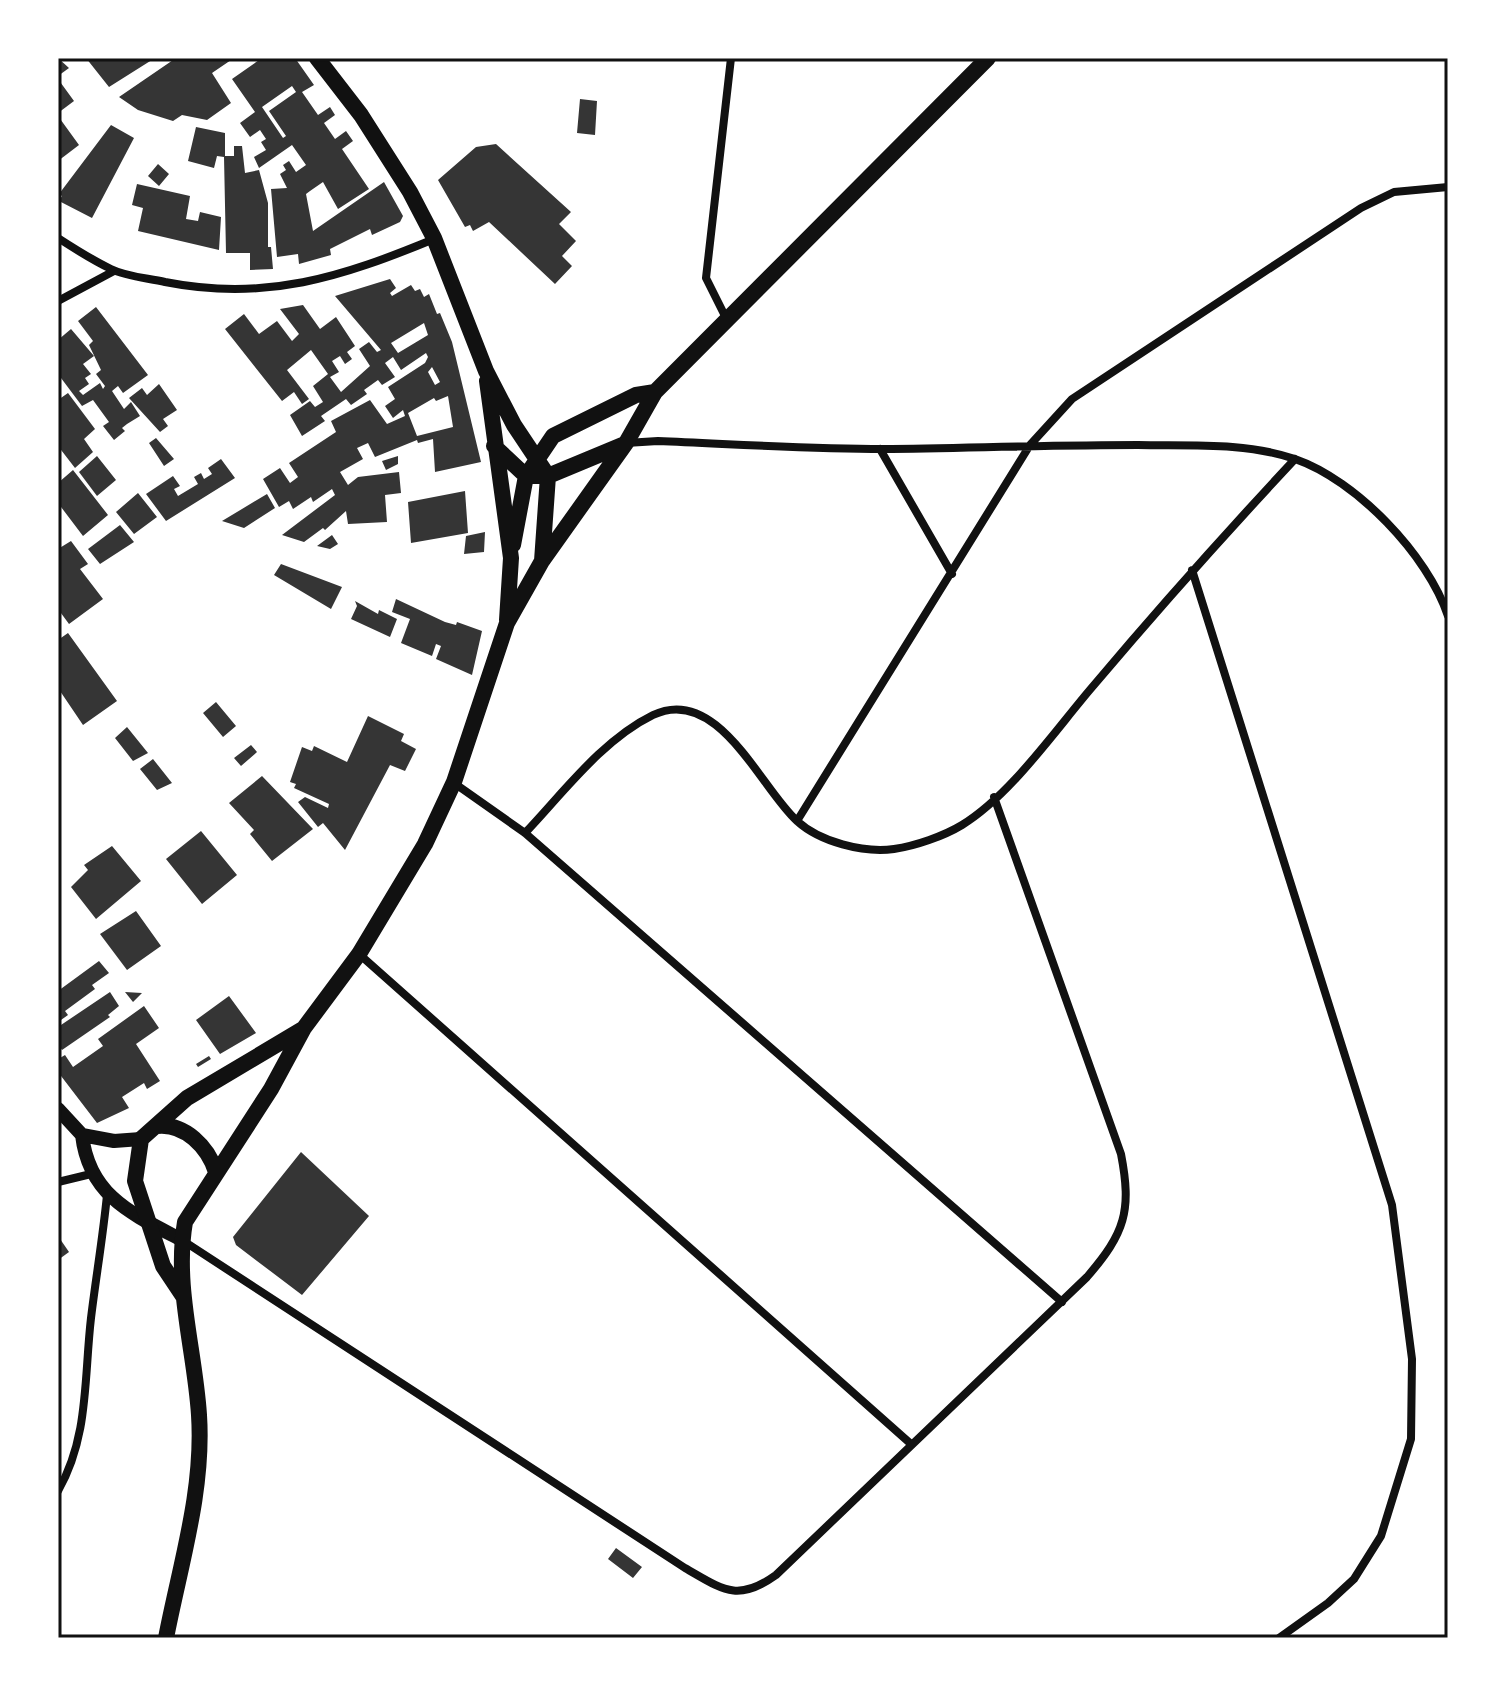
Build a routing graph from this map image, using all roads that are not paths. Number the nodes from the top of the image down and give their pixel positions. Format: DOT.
graph roads {
  1 [pos="317,58"];
  2 [pos="731,58"];
  3 [pos="988,58"];
  4 [pos="1448,187"];
  5 [pos="58,238"];
  6 [pos="434,238"];
  7 [pos="114,271"];
  8 [pos="58,301"];
  9 [pos="727,320"];
  10 [pos="486,371"];
  11 [pos="655,392"];
  12 [pos="626,443"];
  13 [pos="1030,445"];
  14 [pos="494,446"];
  15 [pos="880,449"];
  16 [pos="1295,459"];
  17 [pos="539,461"];
  18 [pos="526,476"];
  19 [pos="548,476"];
  20 [pos="511,558"];
  21 [pos="542,561"];
  22 [pos="1192,570"];
  23 [pos="952,574"];
  24 [pos="1448,616"];
  25 [pos="507,623"];
  26 [pos="454,782"];
  27 [pos="994,797"];
  28 [pos="797,821"];
  29 [pos="525,833"];
  30 [pos="359,954"];
  31 [pos="304,1028"];
  32 [pos="58,1109"];
  33 [pos="157,1126"];
  34 [pos="82,1135"];
  35 [pos="141,1139"];
  36 [pos="216,1172"];
  37 [pos="91,1174"];
  38 [pos="58,1182"];
  39 [pos="107,1195"];
  40 [pos="150,1223"];
  41 [pos="182,1240"];
  42 [pos="184,1297"];
  43 [pos="1062,1302"];
  44 [pos="911,1444"];
  45 [pos="58,1491"];
  46 [pos="166,1638"];
  47 [pos="1279,1638"];
  1 -- 6 [label="main road"];
  2 -- 9 [label="street"];
  3 -- 9 [label="main road"];
  4 -- 13 [label="street"];
  5 -- 7 [label="street"];
  6 -- 7 [label="street"];
  6 -- 10 [label="main road"];
  7 -- 8 [label="street"];
  9 -- 11 [label="main road"];
  10 -- 14 [label="main road"];
  10 -- 17 [label="main road"];
  11 -- 12 [label="main road"];
  11 -- 17 [label="main road"];
  12 -- 15 [label="street"];
  12 -- 19 [label="main road"];
  12 -- 21 [label="main road"];
  13 -- 15 [label="street"];
  13 -- 16 [label="street"];
  13 -- 23 [label="street"];
  14 -- 18 [label="main road"];
  14 -- 20 [label="main road"];
  15 -- 23 [label="street"];
  16 -- 22 [label="street"];
  16 -- 24 [label="street"];
  17 -- 18 [label="main road"];
  17 -- 19 [label="main road"];
  18 -- 19 [label="main road"];
  18 -- 20 [label="main road"];
  19 -- 21 [label="main road"];
  20 -- 25 [label="main road"];
  21 -- 25 [label="main road"];
  22 -- 27 [label="street"];
  22 -- 47 [label="street"];
  23 -- 28 [label="street"];
  25 -- 26 [label="main road"];
  26 -- 29 [label="street"];
  26 -- 30 [label="main road"];
  27 -- 28 [label="street"];
  27 -- 43 [label="street"];
  28 -- 29 [label="street"];
  29 -- 43 [label="street"];
  30 -- 31 [label="main road"];
  30 -- 44 [label="street"];
  31 -- 33 [label="main road"];
  31 -- 36 [label="main road"];
  32 -- 34 [label="street"];
  33 -- 35 [label="main road"];
  33 -- 36 [label="main road"];
  34 -- 35 [label="street"];
  34 -- 37 [label="street"];
  35 -- 40 [label="main road"];
  36 -- 41 [label="main road"];
  37 -- 38 [label="street"];
  37 -- 39 [label="street"];
  39 -- 40 [label="street"];
  39 -- 45 [label="street"];
  40 -- 41 [label="street"];
  40 -- 42 [label="main road"];
  41 -- 42 [label="main road"];
  41 -- 44 [label="street"];
  42 -- 46 [label="main road"];
  43 -- 44 [label="street"];
}
